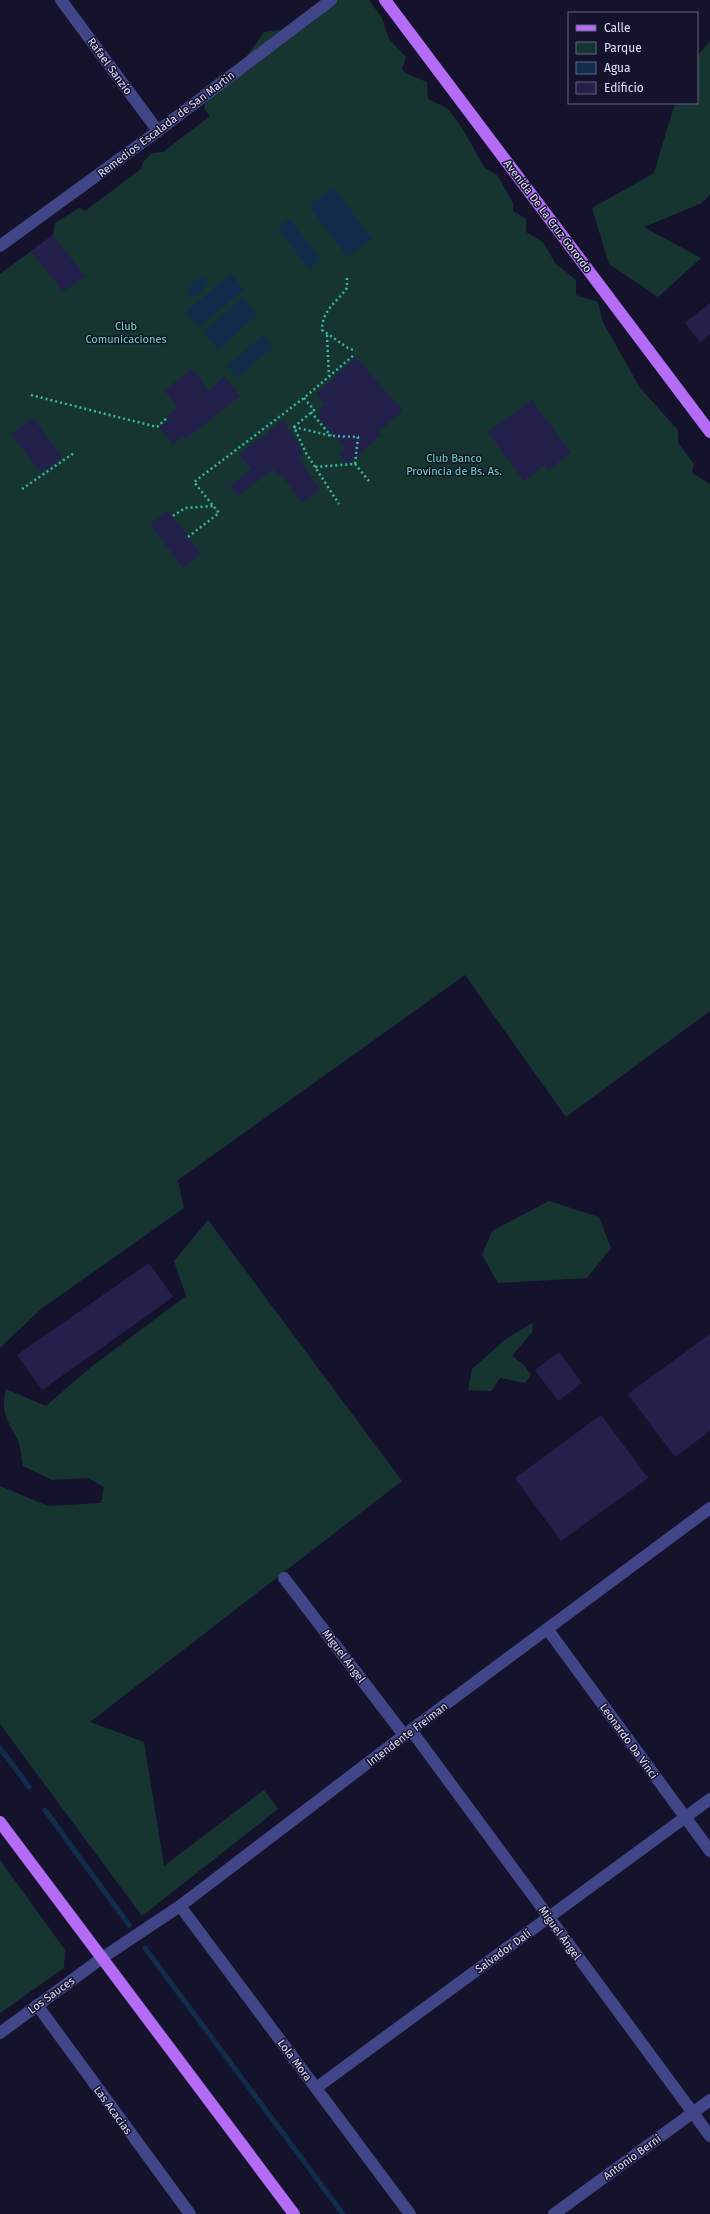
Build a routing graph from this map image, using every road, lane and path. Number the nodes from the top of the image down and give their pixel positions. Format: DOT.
graph roads {
  1 [pos="62,0"];
  2 [pos="331,0"];
  3 [pos="385,0"];
  4 [pos="158,131"];
  5 [pos="0,246"];
  6 [pos="347,278"];
  7 [pos="327,335"];
  8 [pos="329,376"];
  9 [pos="31,395"];
  10 [pos="304,398"];
  11 [pos="311,412"];
  12 [pos="168,417"];
  13 [pos="294,426"];
  14 [pos="710,432"];
  15 [pos="332,436"];
  16 [pos="74,453"];
  17 [pos="355,464"];
  18 [pos="315,468"];
  19 [pos="369,481"];
  20 [pos="22,489"];
  21 [pos="339,504"];
  22 [pos="214,506"];
  23 [pos="173,516"];
  24 [pos="188,537"];
  25 [pos="710,1508"];
  26 [pos="284,1578"];
  27 [pos="548,1630"];
  28 [pos="408,1733"];
  29 [pos="710,1799"];
  30 [pos="686,1818"];
  31 [pos="0,1822"];
  32 [pos="710,1851"];
  33 [pos="180,1906"];
  34 [pos="549,1917"];
  35 [pos="102,1958"];
  36 [pos="37,2005"];
  37 [pos="0,2033"];
  38 [pos="316,2088"];
  39 [pos="710,2100"];
  40 [pos="693,2113"];
  41 [pos="710,2136"];
  42 [pos="190,2214"];
  43 [pos="294,2214"];
  44 [pos="410,2214"];
  45 [pos="554,2214"];
  1 -- 4 [label="street, Rafael Sanzio"];
  2 -- 4 [label="street, Remedios Escalada de San Martin"];
  3 -- 14 [label="main road, Avenida De La Cruz Gorordo"];
  4 -- 5 [label="street, Remedios Escalada de San Martin"];
  6 -- 7 [label="path"];
  7 -- 8 [label="path"];
  7 -- 8 [label="path"];
  8 -- 10 [label="path"];
  9 -- 12 [label="path"];
  10 -- 11 [label="path"];
  10 -- 22 [label="path"];
  11 -- 13 [label="path"];
  11 -- 15 [label="path"];
  13 -- 15 [label="path"];
  13 -- 18 [label="path"];
  15 -- 17 [label="path"];
  16 -- 20 [label="path"];
  17 -- 18 [label="path"];
  17 -- 19 [label="path"];
  18 -- 21 [label="path"];
  22 -- 23 [label="path"];
  22 -- 24 [label="path"];
  25 -- 27 [label="street, Intendente Freiman"];
  26 -- 28 [label="street, Miguel Ángel"];
  27 -- 28 [label="street, Intendente Freiman"];
  27 -- 30 [label="street, Leonardo Da Vinci"];
  28 -- 33 [label="street, Intendente Freiman"];
  28 -- 34 [label="street, Miguel Ángel"];
  29 -- 30 [label="street, Salvador Dalí"];
  30 -- 32 [label="street, Leonardo Da Vinci"];
  30 -- 34 [label="street, Salvador Dalí"];
  31 -- 35 [label="main road"];
  33 -- 35 [label="street, Intendente Freiman"];
  33 -- 38 [label="street, Lola Mora"];
  34 -- 38 [label="street, Salvador Dalí"];
  34 -- 40 [label="street, Miguel Ángel"];
  35 -- 36 [label="street, Los Sauces"];
  35 -- 43 [label="main road"];
  36 -- 37 [label="street, Los Sauces"];
  36 -- 42 [label="street, Las Acacias"];
  38 -- 44 [label="street, Lola Mora"];
  39 -- 40 [label="street, Antonio Berni"];
  40 -- 41 [label="street, Miguel Ángel"];
  40 -- 45 [label="street, Antonio Berni"];
}
